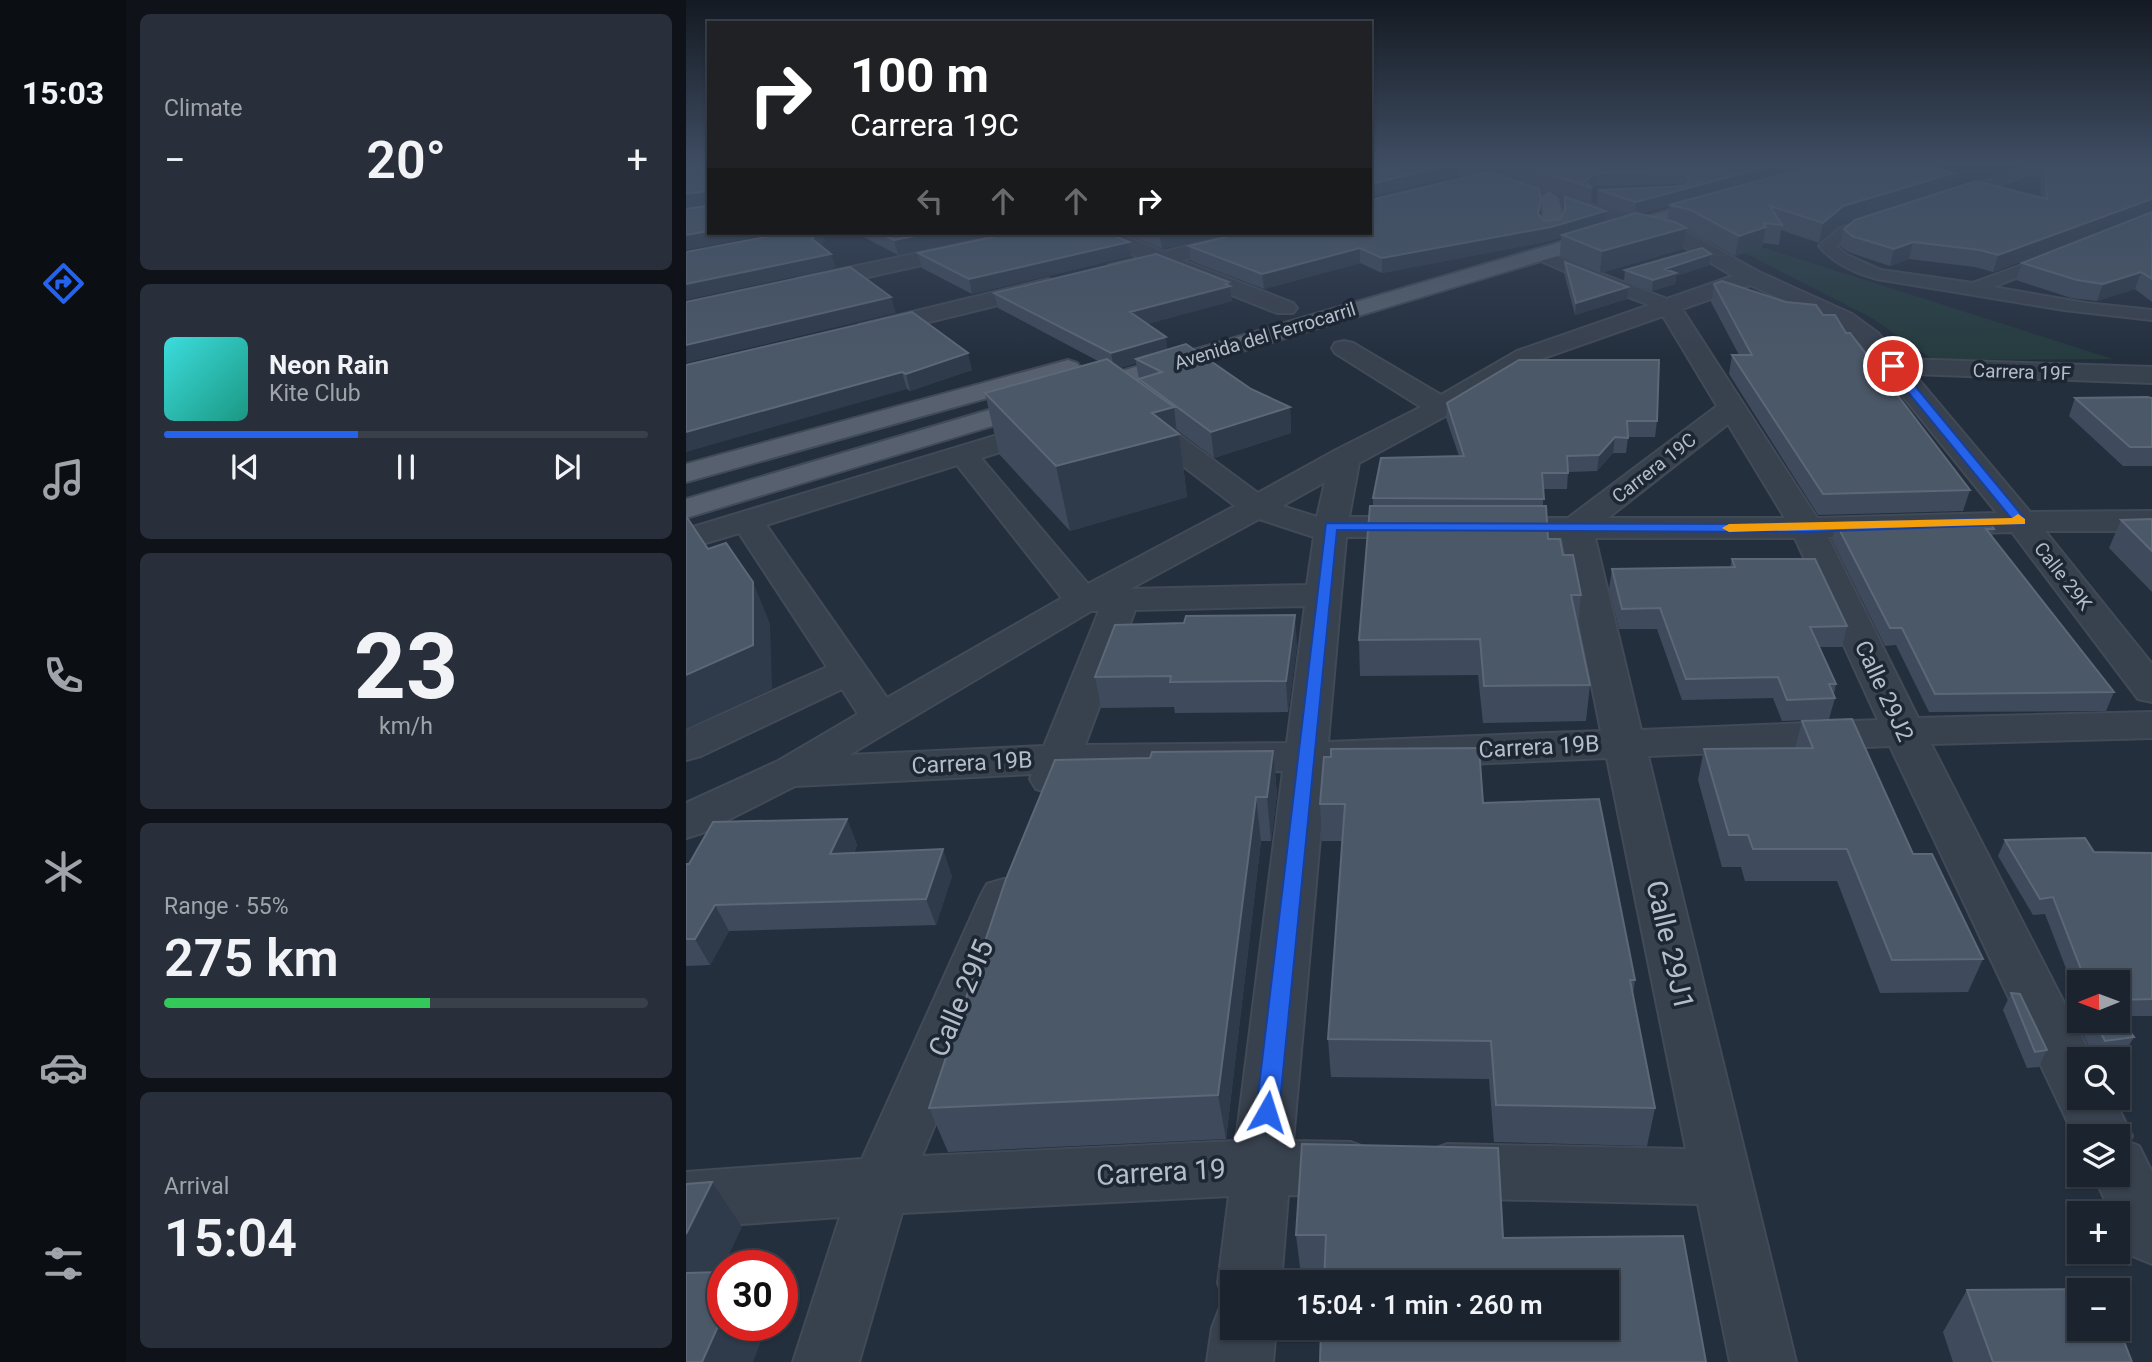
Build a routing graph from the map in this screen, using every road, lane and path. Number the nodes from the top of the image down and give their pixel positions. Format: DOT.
graph roads {
  1 [pos="1545,230"];
  2 [pos="1597,230"];
  3 [pos="1661,230"];
  4 [pos="1692,230"];
  5 [pos="1849,230"];
  6 [pos="1030,235"];
  7 [pos="1106,235"];
  8 [pos="1258,235"];
  9 [pos="1682,240"];
  10 [pos="2070,252"];
  11 [pos="1537,254"];
  12 [pos="1160,259"];
  13 [pos="1623,274"];
  14 [pos="1093,276"];
  15 [pos="1751,277"];
  16 [pos="1600,281"];
  17 [pos="1065,282"];
  18 [pos="1975,288"];
  19 [pos="781,289"];
  20 [pos="1669,306"];
  21 [pos="1285,308"];
  22 [pos="2152,315"];
  23 [pos="1232,323"];
  24 [pos="849,334"];
  25 [pos="1343,348"];
  26 [pos="1085,363"];
  27 [pos="1893,366"];
  28 [pos="2147,387"];
  29 [pos="1441,407"];
  30 [pos="1732,408"];
  31 [pos="962,453"];
  32 [pos="1346,456"];
  33 [pos="686,473"];
  34 [pos="1255,507"];
  35 [pos="686,509"];
  36 [pos="747,520"];
  37 [pos="2021,522"];
  38 [pos="2152,522"];
  39 [pos="1331,526"];
  40 [pos="1576,528"];
  41 [pos="1807,528"];
  42 [pos="686,539"];
  43 [pos="1323,595"];
  44 [pos="1103,600"];
  45 [pos="848,672"];
  46 [pos="2152,690"];
  47 [pos="881,719"];
  48 [pos="2152,725"];
  49 [pos="1904,732"];
  50 [pos="1624,743"];
  51 [pos="686,746"];
  52 [pos="1306,757"];
  53 [pos="1059,759"];
  54 [pos="788,772"];
  55 [pos="686,822"];
  56 [pos="2067,1063"];
  57 [pos="1261,1167"];
  58 [pos="1721,1177"];
  59 [pos="880,1186"];
  60 [pos="2129,1187"];
  61 [pos="686,1200"];
  62 [pos="2152,1234"];
  63 [pos="1250,1270"];
  64 [pos="1243,1340"];
  65 [pos="826,1362"];
  66 [pos="1240,1362"];
  67 [pos="1763,1362"];
  1 -- 21 [label="main road, Avenida del Ferrocarril"];
  2 -- 11 [label="main road, Avenida del Ferrocarril"];
  3 -- 9 [label="main road, Avenida del Ferrocarril"];
  4 -- 9 [label="main road, Avenida del Ferrocarril"];
  5 -- 18 [label="lane"];
  6 -- 19 [label="street"];
  7 -- 12 [label="street"];
  8 -- 12 [label="street"];
  9 -- 15 [label="street, Calle 29K"];
  10 -- 18 [label="lane"];
  11 -- 16 [label="lane"];
  11 -- 35 [label="main road, Avenida del Ferrocarril"];
  12 -- 14 [label="street"];
  12 -- 21 [label="street"];
  13 -- 16 [label="lane"];
  15 -- 20 [label="street"];
  15 -- 27 [label="street, Calle 29K"];
  16 -- 20 [label="lane"];
  17 -- 24 [label="street"];
  18 -- 22 [label="lane"];
  20 -- 29 [label="street"];
  20 -- 30 [label="street, Calle 29J2"];
  21 -- 23 [label="main road, Avenida del Ferrocarril"];
  25 -- 29 [label="street"];
  26 -- 33 [label="main road"];
  27 -- 28 [label="street, Carrera 19F"];
  27 -- 37 [label="street, Calle 29K"];
  29 -- 32 [label="street"];
  30 -- 40 [label="street, Carrera 19C"];
  30 -- 41 [label="street, Calle 29J2"];
  31 -- 34 [label="street, Carrera 19C"];
  31 -- 36 [label="street"];
  31 -- 44 [label="street"];
  32 -- 34 [label="street"];
  32 -- 39 [label="street"];
  34 -- 39 [label="street, Carrera 19C"];
  34 -- 44 [label="street"];
  36 -- 42 [label="street"];
  36 -- 45 [label="street"];
  37 -- 38 [label="street, Carrera 19C"];
  37 -- 41 [label="street, Carrera 19C"];
  37 -- 46 [label="street, Calle 29K"];
  39 -- 40 [label="street, Carrera 19C"];
  39 -- 43 [label="street"];
  40 -- 41 [label="street, Carrera 19C"];
  40 -- 50 [label="street, Calle 29J1"];
  41 -- 49 [label="street, Calle 29J2"];
  43 -- 44 [label="street"];
  43 -- 52 [label="street"];
  44 -- 47 [label="street"];
  44 -- 53 [label="street, Calle 29I5"];
  45 -- 47 [label="street"];
  45 -- 51 [label="street"];
  47 -- 54 [label="street"];
  48 -- 49 [label="street, Carrera 19B"];
  49 -- 50 [label="street, Carrera 19B"];
  49 -- 56 [label="street, Calle 29J2"];
  50 -- 52 [label="street, Carrera 19B"];
  50 -- 58 [label="street, Calle 29J1"];
  52 -- 53 [label="street, Carrera 19B"];
  52 -- 57 [label="street"];
  53 -- 54 [label="street, Carrera 19B"];
  53 -- 59 [label="street, Calle 29I5"];
  54 -- 55 [label="street, Carrera 19B"];
  57 -- 58 [label="street, Carrera 19"];
  57 -- 59 [label="street, Carrera 19"];
  57 -- 63 [label="street"];
  58 -- 67 [label="street, Calle 29J1"];
  59 -- 61 [label="street, Carrera 19"];
  59 -- 65 [label="street, Calle 29I5"];
  60 -- 62 [label="street"];
  64 -- 66 [label="street"];
}
